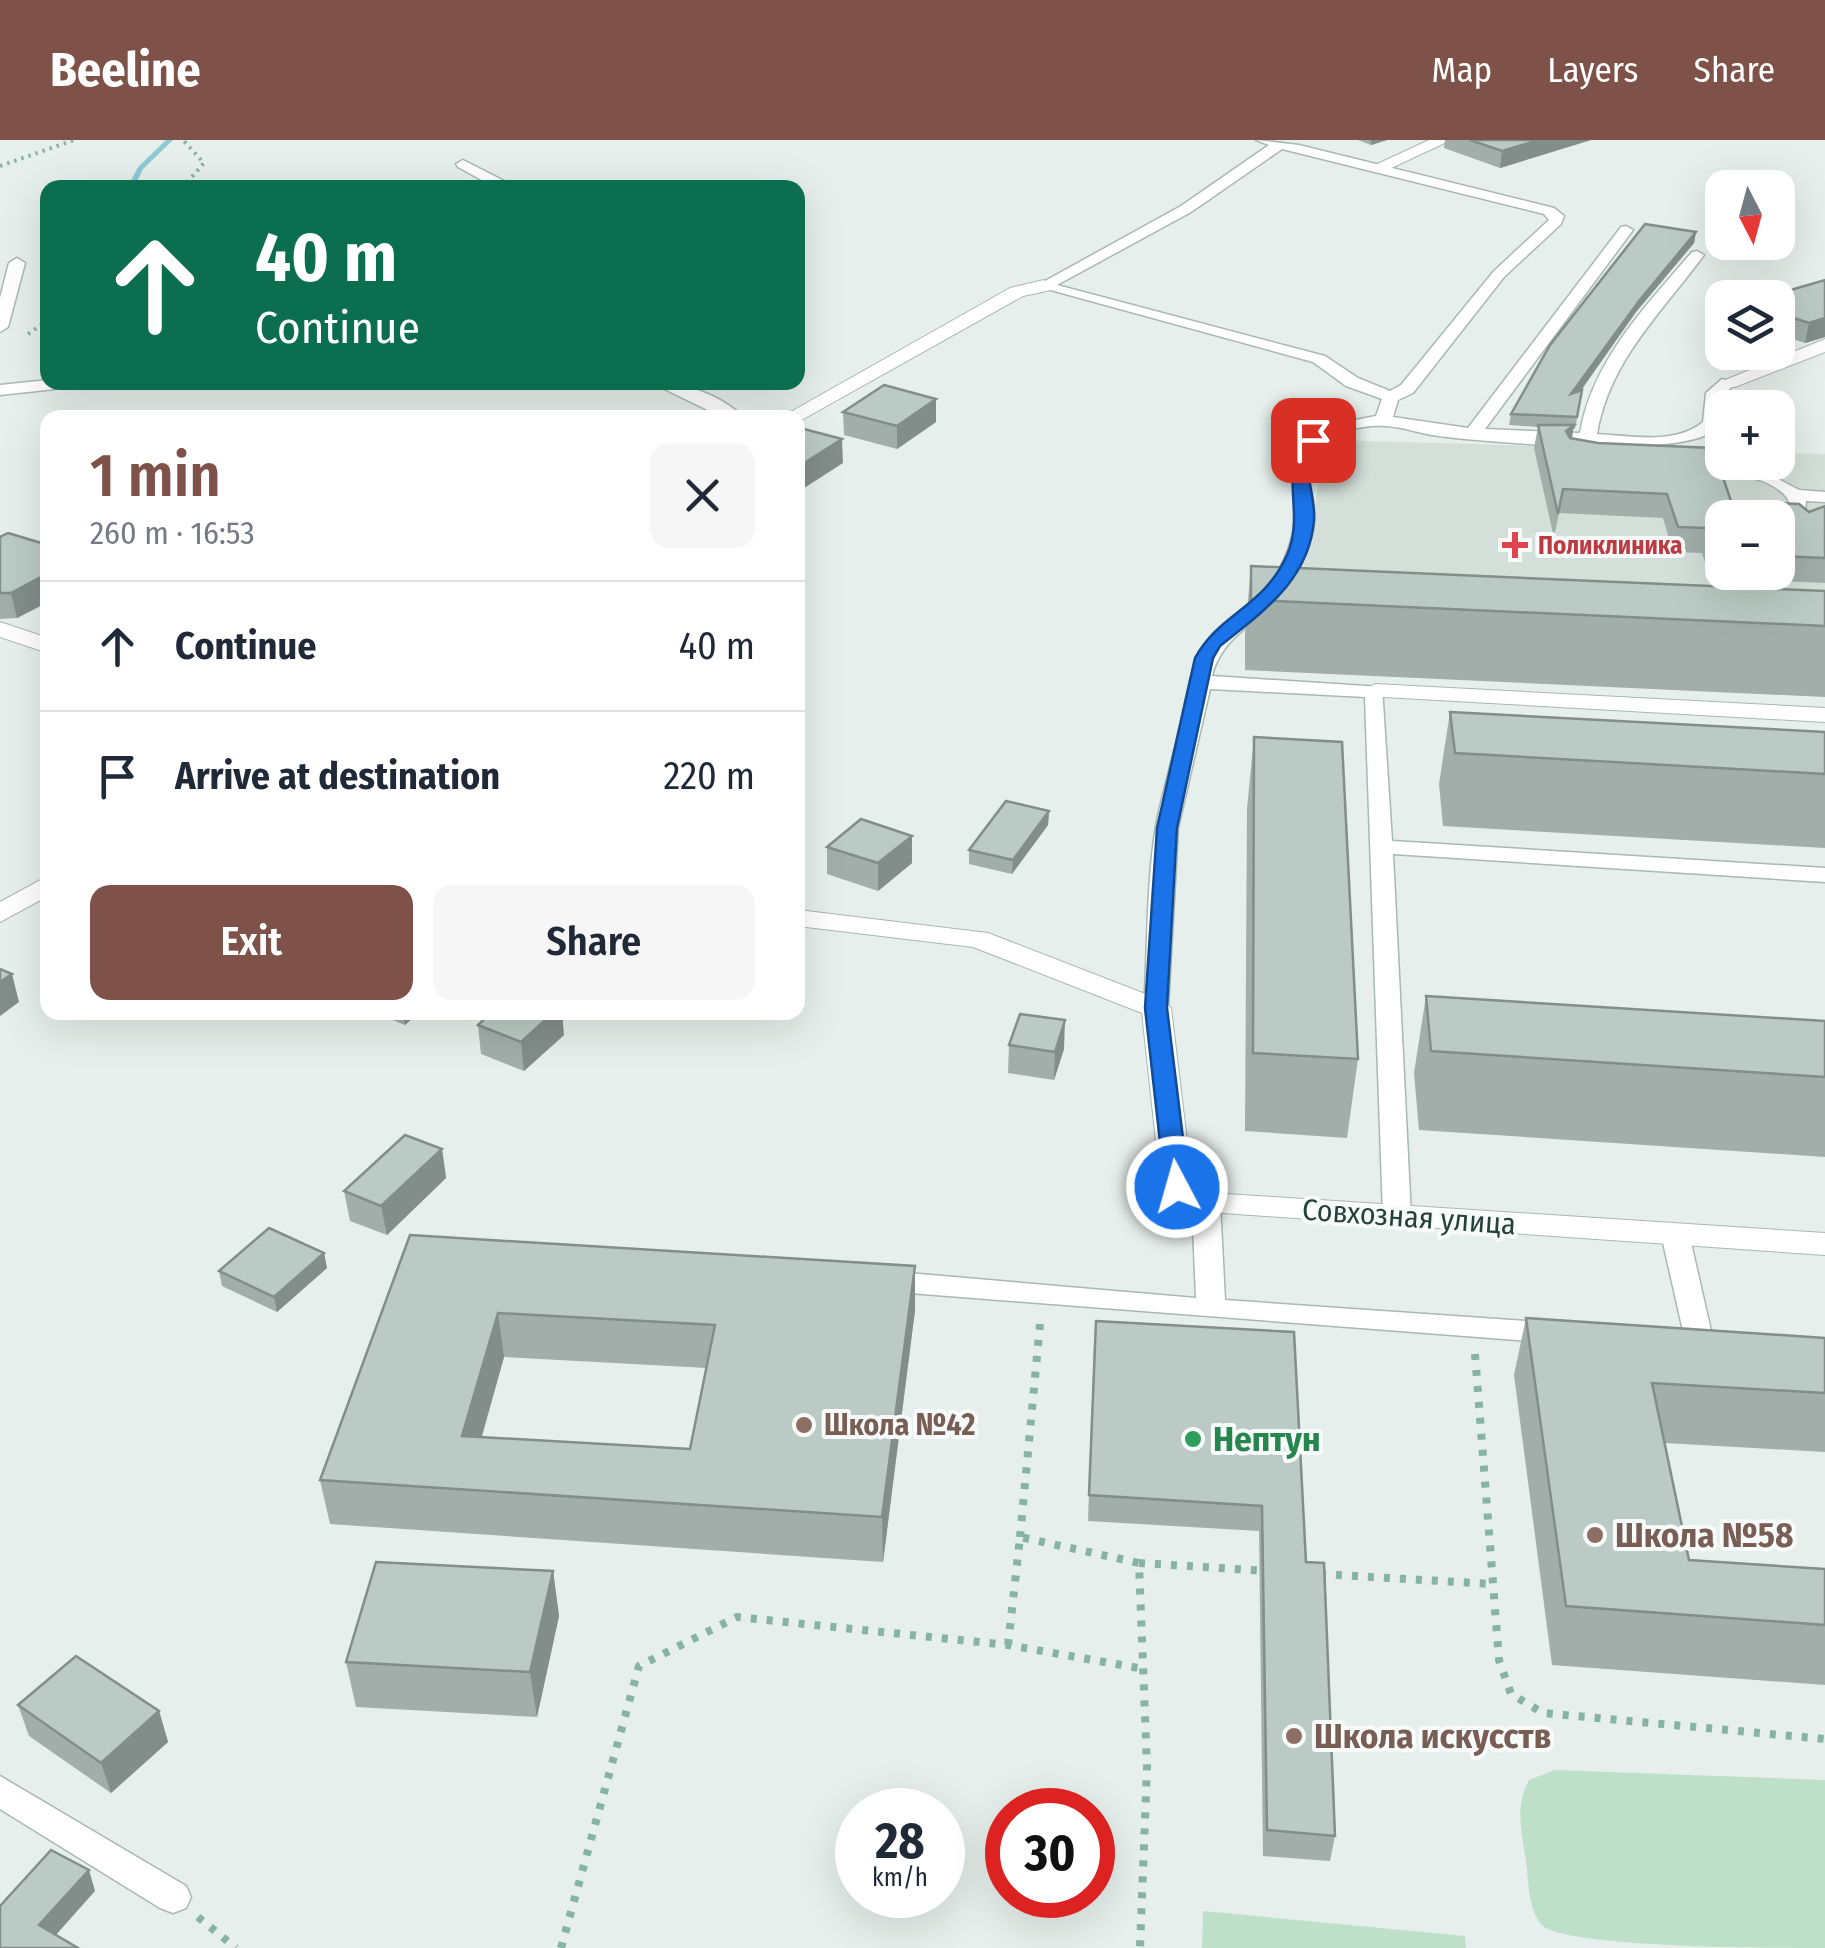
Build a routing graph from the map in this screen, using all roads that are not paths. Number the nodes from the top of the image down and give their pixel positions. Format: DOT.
graph roads {
  1 [pos="1263,140"];
  2 [pos="1443,140"];
  3 [pos="1280,144"];
  4 [pos="463,164"];
  5 [pos="1379,167"];
  6 [pos="493,180"];
  7 [pos="1626,230"];
  8 [pos="1696,255"];
  9 [pos="17,264"];
  10 [pos="1044,286"];
  11 [pos="0,327"];
  12 [pos="1825,346"];
  13 [pos="1728,383"];
  14 [pos="40,386"];
  15 [pos="0,390"];
  16 [pos="679,390"];
  17 [pos="1390,397"];
  18 [pos="725,410"];
  19 [pos="804,410"];
  20 [pos="1383,420"];
  21 [pos="1474,434"];
  22 [pos="1588,438"];
  23 [pos="1574,455"];
  24 [pos="1795,495"];
  25 [pos="1825,498"];
  26 [pos="1806,527"];
  27 [pos="0,629"];
  28 [pos="40,643"];
  29 [pos="1200,682"];
  30 [pos="1375,691"];
  31 [pos="1825,715"];
  32 [pos="1382,847"];
  33 [pos="1825,876"];
  34 [pos="40,889"];
  35 [pos="0,914"];
  36 [pos="805,919"];
  37 [pos="1156,1008"];
  38 [pos="1206,1204"];
  39 [pos="1397,1216"];
  40 [pos="1675,1234"];
  41 [pos="1825,1244"];
  42 [pos="848,1278"];
  43 [pos="1211,1310"];
  44 [pos="1586,1336"];
  45 [pos="1662,1341"];
  46 [pos="1700,1344"];
  47 [pos="1736,1346"];
  48 [pos="0,1790"];
  49 [pos="173,1897"];
  1 -- 3 [label="lane"];
  2 -- 5 [label="street"];
  3 -- 5 [label="lane"];
  3 -- 10 [label="lane"];
  4 -- 6 [label="lane"];
  5 -- 17 [label="lane"];
  7 -- 21 [label="lane"];
  8 -- 22 [label="lane"];
  9 -- 11 [label="lane"];
  10 -- 17 [label="lane"];
  10 -- 19 [label="street"];
  12 -- 13 [label="street"];
  13 -- 22 [label="lane"];
  14 -- 15 [label="lane"];
  16 -- 18 [label="lane"];
  17 -- 20 [label="lane"];
  20 -- 21 [label="lane"];
  20 -- 29 [label="lane"];
  21 -- 22 [label="lane"];
  23 -- 24 [label="lane"];
  24 -- 25 [label="lane"];
  24 -- 26 [label="lane"];
  27 -- 28 [label="street"];
  29 -- 30 [label="lane"];
  29 -- 37 [label="lane"];
  30 -- 31 [label="street"];
  30 -- 32 [label="lane"];
  32 -- 33 [label="lane"];
  32 -- 39 [label="lane"];
  34 -- 35 [label="street"];
  36 -- 37 [label="street"];
  37 -- 38 [label="street"];
  38 -- 39 [label="street, Совхозная улица"];
  38 -- 43 [label="lane"];
  39 -- 40 [label="street, Совхозная улица"];
  40 -- 41 [label="street, Совхозная улица"];
  40 -- 46 [label="lane"];
  42 -- 43 [label="lane"];
  43 -- 44 [label="lane"];
  45 -- 46 [label="lane"];
  46 -- 47 [label="lane"];
  48 -- 49 [label="lane"];
}
